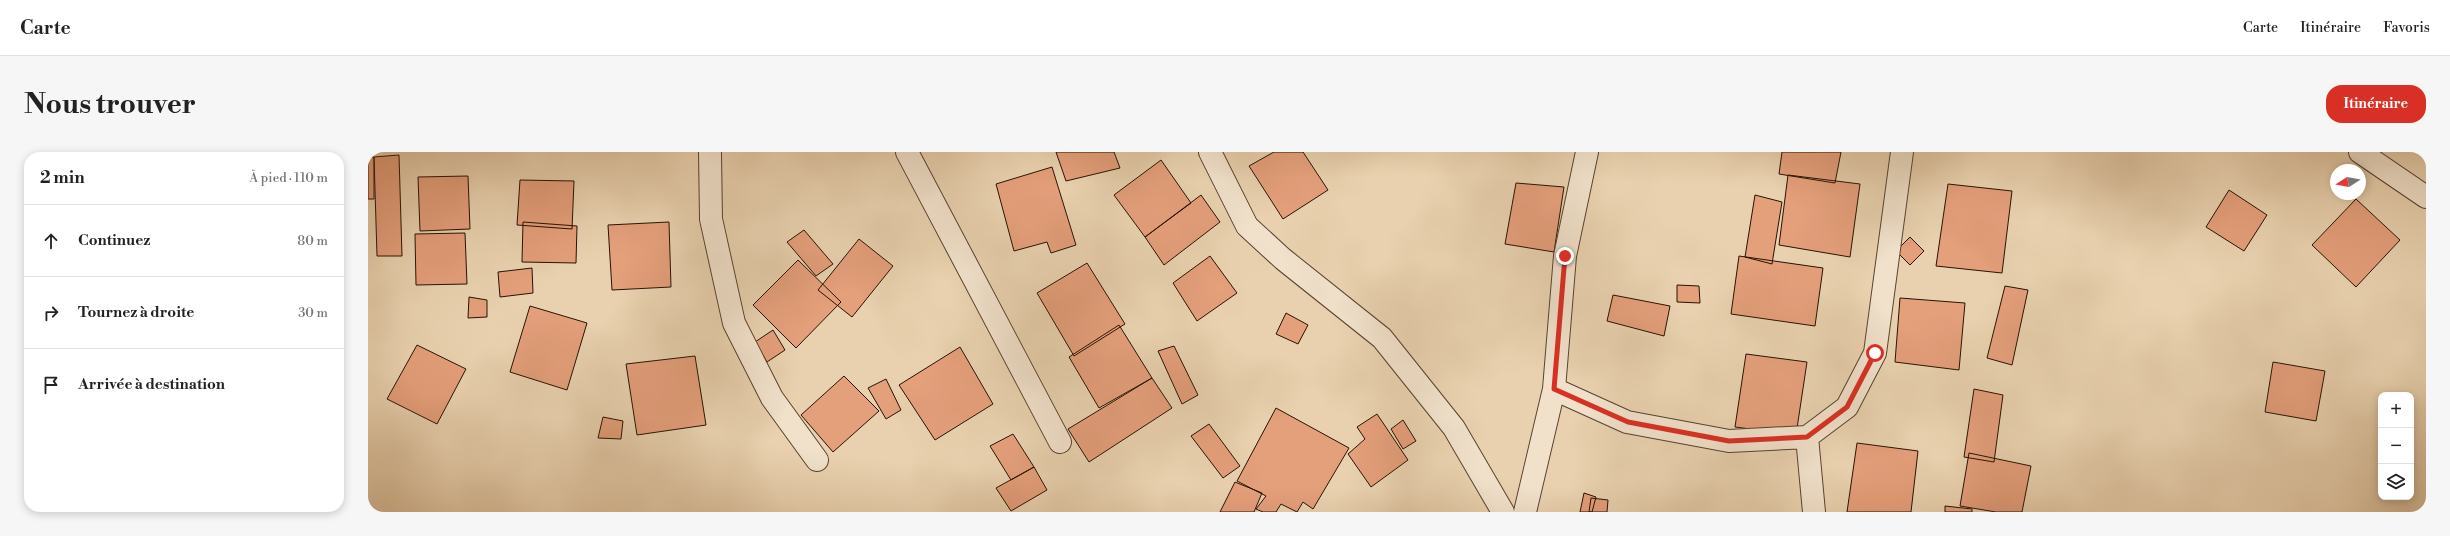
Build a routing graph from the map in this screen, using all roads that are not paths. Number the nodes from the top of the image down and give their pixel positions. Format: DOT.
graph roads {
  1 [pos="710,152"];
  2 [pos="907,152"];
  3 [pos="1210,152"];
  4 [pos="1587,152"];
  5 [pos="1902,152"];
  6 [pos="2360,152"];
  7 [pos="2426,197"];
  8 [pos="1554,389"];
  9 [pos="1807,437"];
  10 [pos="1060,442"];
  11 [pos="817,460"];
  12 [pos="1504,512"];
  13 [pos="1525,512"];
  14 [pos="1814,512"];
  1 -- 11 [label="street"];
  2 -- 10 [label="street"];
  3 -- 12 [label="street"];
  4 -- 8 [label="street"];
  5 -- 9 [label="street"];
  6 -- 7 [label="street"];
  8 -- 9 [label="street"];
  8 -- 13 [label="street"];
  9 -- 14 [label="street"];
}
